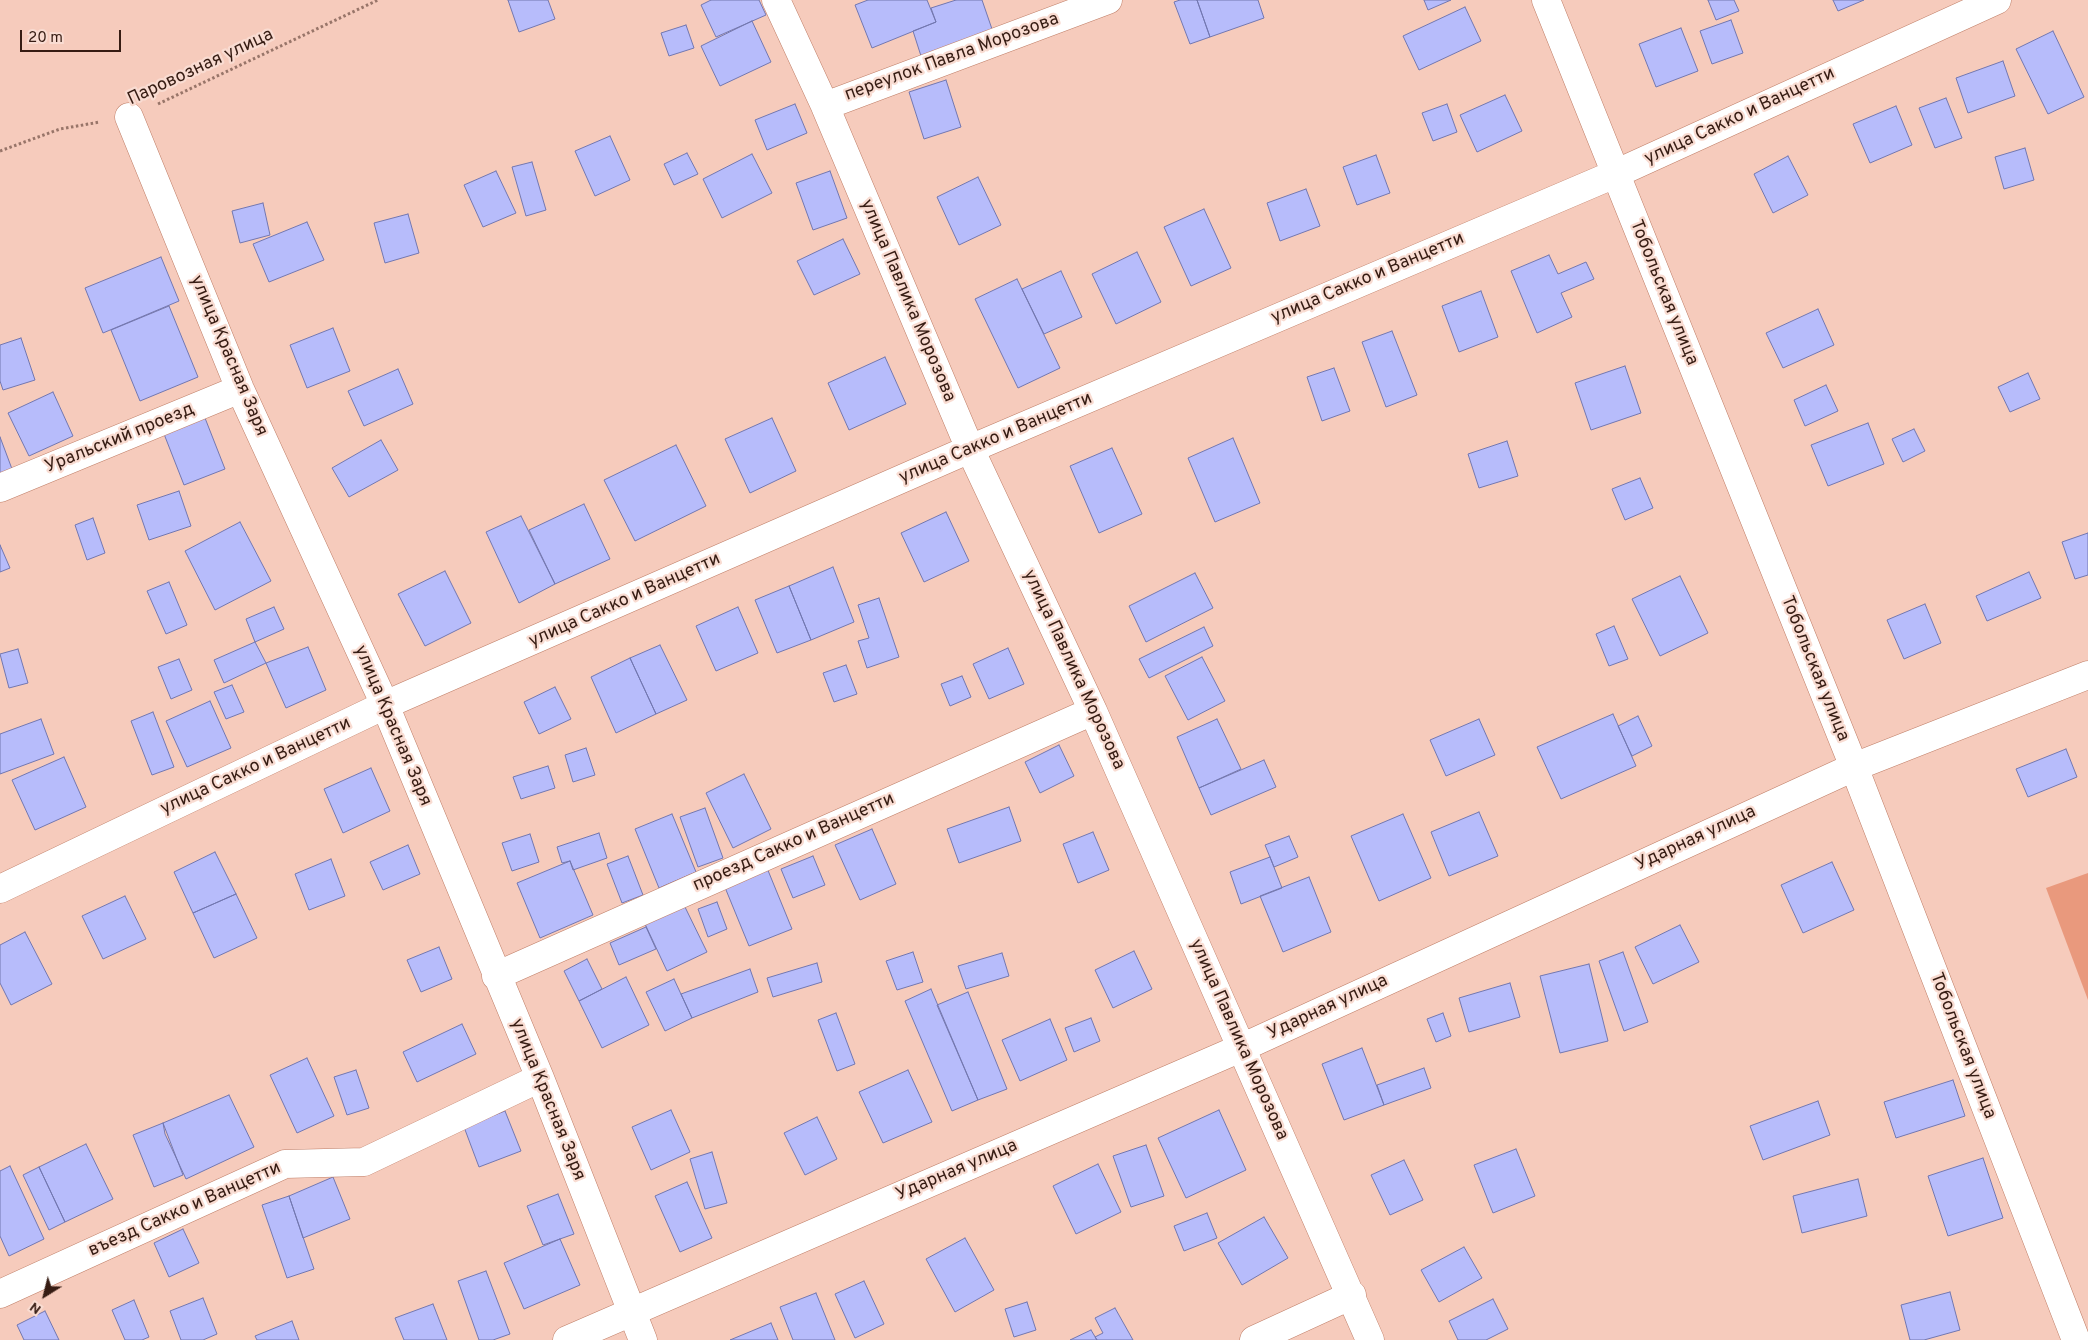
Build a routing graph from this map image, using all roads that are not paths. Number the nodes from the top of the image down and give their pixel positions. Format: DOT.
graph roads {
  1 [pos="776,0"];
  2 [pos="1108,0"];
  3 [pos="1546,0"];
  4 [pos="1997,0"];
  5 [pos="825,106"];
  6 [pos="129,117"];
  7 [pos="1616,174"];
  8 [pos="240,389"];
  9 [pos="970,450"];
  10 [pos="0,488"];
  11 [pos="2088,675"];
  12 [pos="385,705"];
  13 [pos="1093,711"];
  14 [pos="1854,767"];
  15 [pos="0,889"];
  16 [pos="496,976"];
  17 [pos="1241,1048"];
  18 [pos="540,1078"];
  19 [pos="0,1294"];
  20 [pos="1352,1295"];
  21 [pos="631,1312"];
  22 [pos="567,1340"];
  23 [pos="643,1340"];
  24 [pos="1254,1340"];
  25 [pos="1370,1340"];
  26 [pos="2076,1340"];
  1 -- 5 [label="street, улица Павлика Морозова"];
  2 -- 5 [label="street, переулок Павла Морозова"];
  3 -- 7 [label="street, Тобольская улица"];
  4 -- 7 [label="street, улица Сакко и Ванцетти"];
  5 -- 9 [label="street, улица Павлика Морозова"];
  6 -- 8 [label="street, улица Красная Заря"];
  7 -- 9 [label="street, улица Сакко и Ванцетти"];
  7 -- 14 [label="street, Тобольская улица"];
  8 -- 10 [label="street, Уральский проезд"];
  8 -- 12 [label="street, улица Красная Заря"];
  9 -- 12 [label="street, улица Сакко и Ванцетти"];
  9 -- 13 [label="street, улица Павлика Морозова"];
  11 -- 14 [label="street, Ударная улица"];
  12 -- 15 [label="street, улица Сакко и Ванцетти"];
  12 -- 16 [label="street, улица Красная Заря"];
  13 -- 16 [label="street, проезд Сакко и Ванцетти"];
  13 -- 17 [label="street, улица Павлика Морозова"];
  14 -- 17 [label="street, Ударная улица"];
  14 -- 26 [label="street, Тобольская улица"];
  16 -- 18 [label="street, улица Красная Заря"];
  17 -- 20 [label="street, улица Павлика Морозова"];
  17 -- 21 [label="street, Ударная улица"];
  18 -- 19 [label="street, въезд Сакко и Ванцетти"];
  18 -- 21 [label="street, улица Красная Заря"];
  20 -- 24 [label="street"];
  20 -- 25 [label="street, улица Павлика Морозова"];
  21 -- 22 [label="street, Ударная улица"];
  21 -- 23 [label="street, улица Красная Заря"];
}
